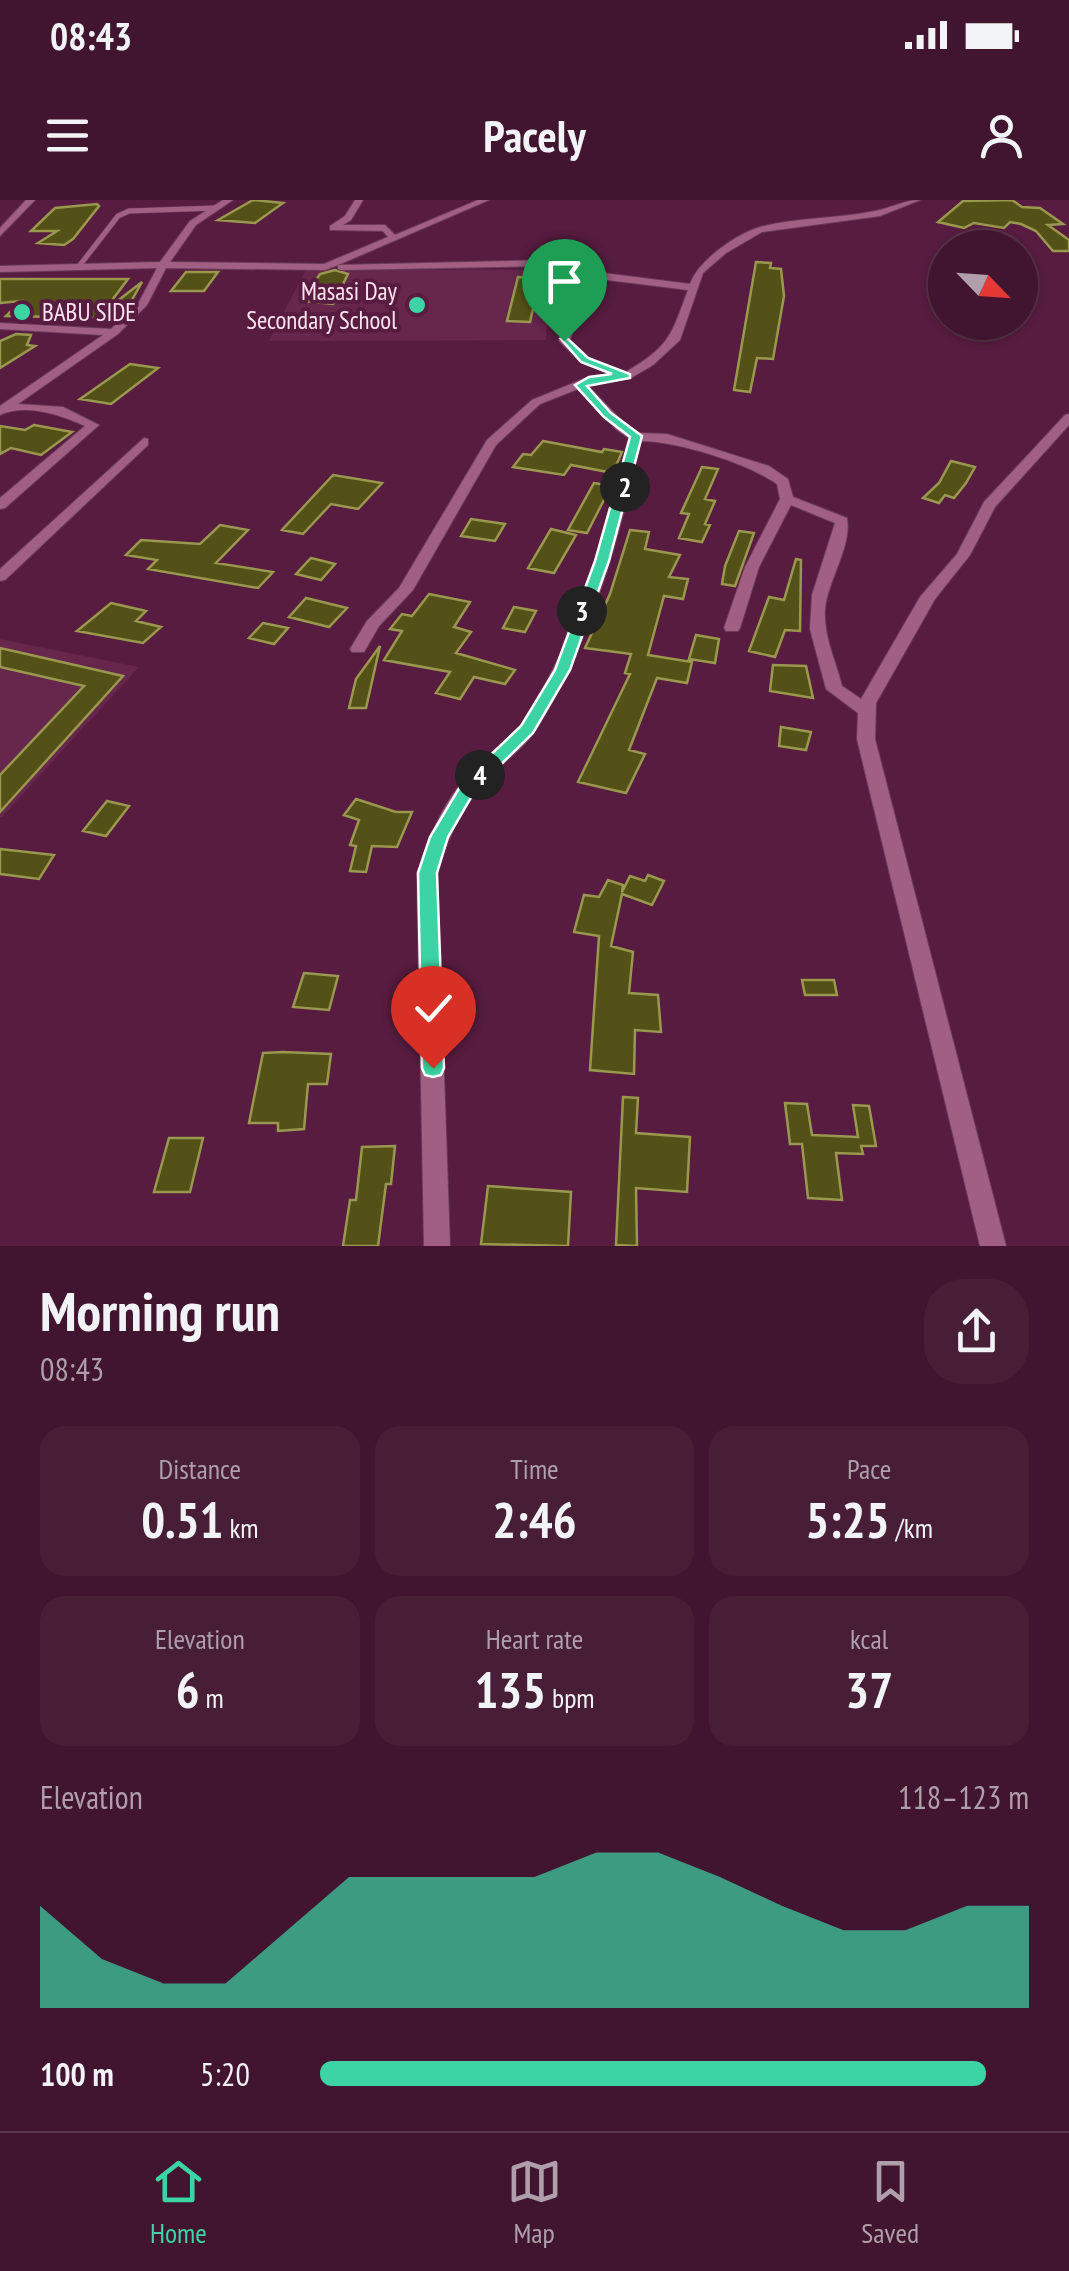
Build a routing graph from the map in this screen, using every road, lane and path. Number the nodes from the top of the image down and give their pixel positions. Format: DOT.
graph roads {
  1 [pos="31,200"];
  2 [pos="229,200"];
  3 [pos="360,200"];
  4 [pos="486,200"];
  5 [pos="916,200"];
  6 [pos="216,208"];
  7 [pos="0,233"];
  8 [pos="394,239"];
  9 [pos="163,264"];
  10 [pos="80,265"];
  11 [pos="324,267"];
  12 [pos="0,269"];
  13 [pos="570,272"];
  14 [pos="695,288"];
  15 [pos="2,328"];
  16 [pos="114,332"];
  17 [pos="627,376"];
  18 [pos="580,385"];
  19 [pos="4,409"];
  20 [pos="1069,418"];
  21 [pos="636,436"];
  22 [pos="144,442"];
  23 [pos="787,499"];
  24 [pos="0,505"];
  25 [pos="0,577"];
  26 [pos="732,628"];
  27 [pos="358,649"];
  28 [pos="867,711"];
  29 [pos="437,1246"];
  30 [pos="993,1246"];
  1 -- 7 [label="street"];
  2 -- 6 [label="street"];
  3 -- 8 [label="street"];
  4 -- 8 [label="street"];
  5 -- 14 [label="street"];
  6 -- 9 [label="street"];
  6 -- 10 [label="lane"];
  8 -- 11 [label="street"];
  9 -- 10 [label="street"];
  9 -- 11 [label="street"];
  9 -- 16 [label="street"];
  10 -- 12 [label="street"];
  11 -- 13 [label="street"];
  13 -- 14 [label="street"];
  13 -- 17 [label="street"];
  14 -- 17 [label="street"];
  15 -- 16 [label="street"];
  16 -- 19 [label="street"];
  17 -- 18 [label="street"];
  18 -- 21 [label="street"];
  18 -- 27 [label="street"];
  19 -- 24 [label="street"];
  20 -- 28 [label="street"];
  21 -- 23 [label="street"];
  21 -- 29 [label="street"];
  22 -- 25 [label="street"];
  23 -- 26 [label="street"];
  23 -- 28 [label="street"];
  28 -- 30 [label="street"];
}
